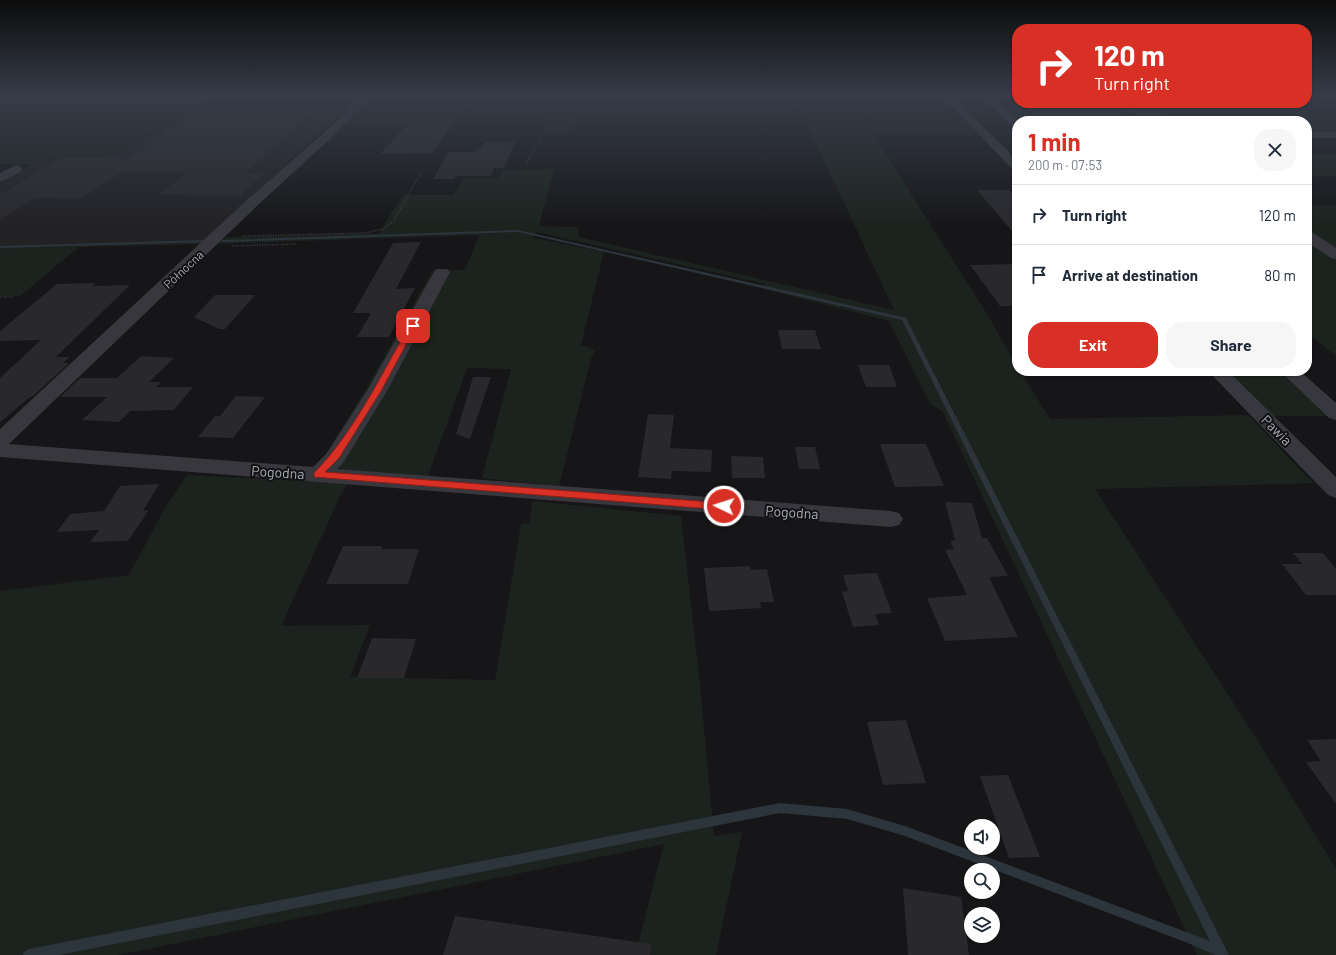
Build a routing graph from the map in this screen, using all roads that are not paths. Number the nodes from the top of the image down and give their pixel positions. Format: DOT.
graph roads {
  1 [pos="322,141"];
  2 [pos="991,141"];
  3 [pos="1012,162"];
  4 [pos="16,169"];
  5 [pos="0,178"];
  6 [pos="1312,238"];
  7 [pos="1336,255"];
  8 [pos="442,272"];
  9 [pos="1222,376"];
  10 [pos="1294,376"];
  11 [pos="1336,414"];
  12 [pos="0,442"];
  13 [pos="0,450"];
  14 [pos="318,475"];
  15 [pos="1336,490"];
  16 [pos="891,519"];
  1 -- 12 [label="street, Północna"];
  2 -- 3 [label="street"];
  4 -- 5 [label="street"];
  6 -- 7 [label="street"];
  8 -- 14 [label="street"];
  9 -- 15 [label="street, Pawia"];
  10 -- 11 [label="street"];
  13 -- 14 [label="street, Pogodna"];
  14 -- 16 [label="street, Pogodna"];
}
